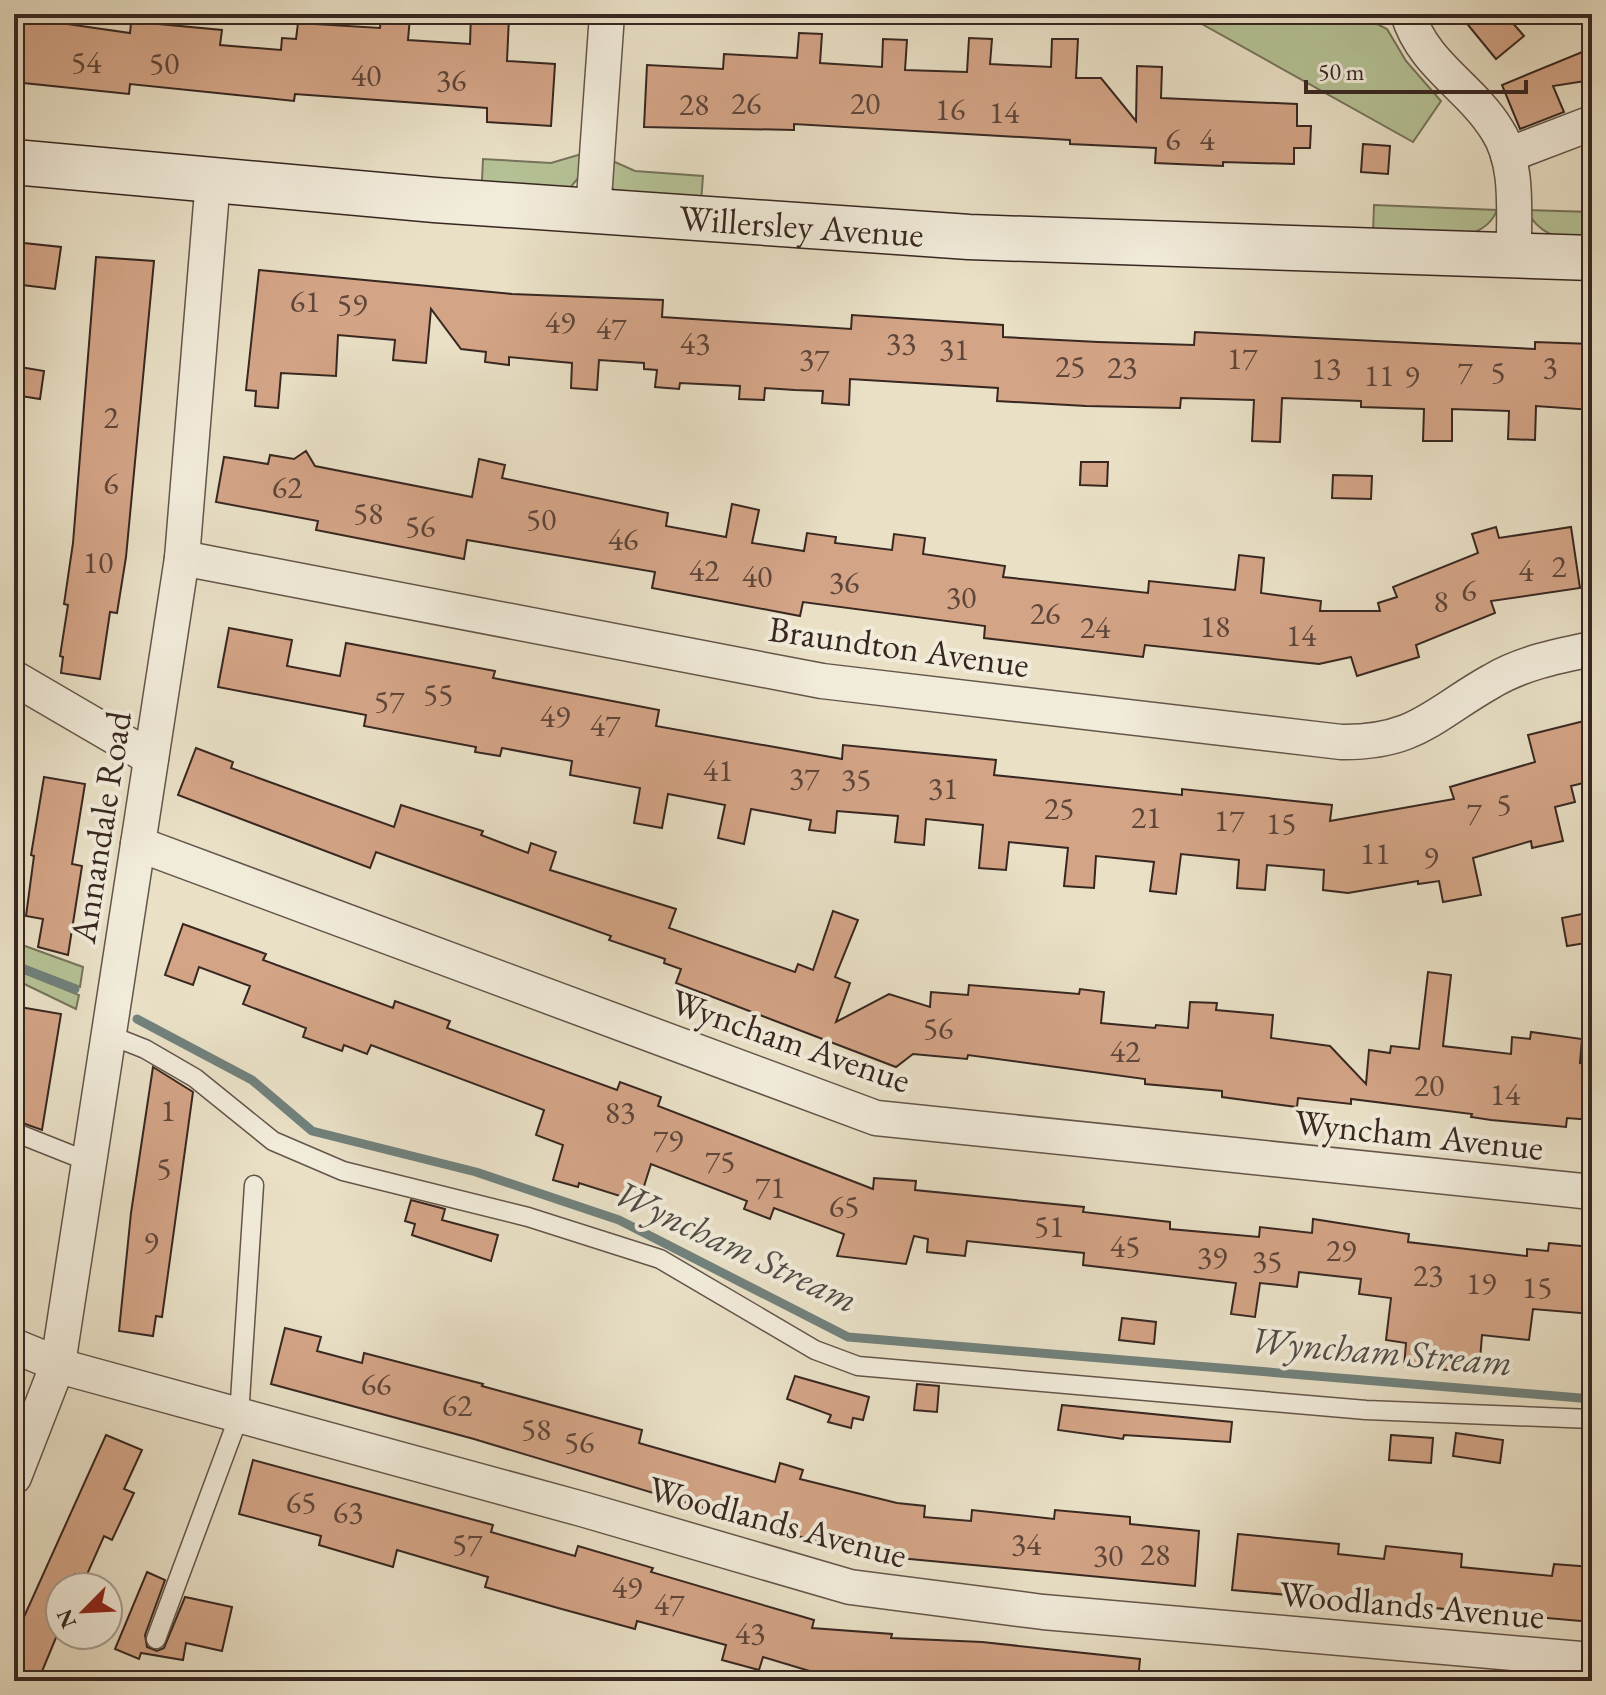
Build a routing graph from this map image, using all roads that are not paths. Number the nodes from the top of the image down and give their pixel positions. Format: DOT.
graph roads {
  1 [pos="607,14"];
  2 [pos="1408,14"];
  3 [pos="1592,123"];
  4 [pos="1508,155"];
  5 [pos="14,162"];
  6 [pos="213,179"];
  7 [pos="593,212"];
  8 [pos="1514,256"];
  9 [pos="1592,258"];
  10 [pos="182,558"];
  11 [pos="1592,649"];
  12 [pos="14,678"];
  13 [pos="151,758"];
  14 [pos="138,844"];
  15 [pos="108,1030"];
  16 [pos="14,1132"];
  17 [pos="87,1161"];
  18 [pos="254,1185"];
  19 [pos="1592,1192"];
  20 [pos="14,1346"];
  21 [pos="58,1364"];
  22 [pos="239,1416"];
  23 [pos="1592,1419"];
  24 [pos="14,1477"];
  25 [pos="156,1639"];
  26 [pos="1592,1660"];
  1 -- 7 [label="street"];
  2 -- 4 [label="street"];
  3 -- 4 [label="street"];
  4 -- 8 [label="street"];
  5 -- 6 [label="street, Willersley Avenue"];
  6 -- 7 [label="street, Willersley Avenue"];
  6 -- 10 [label="street, Annandale Road"];
  7 -- 8 [label="street, Willersley Avenue"];
  8 -- 9 [label="street, Willersley Avenue"];
  10 -- 11 [label="street, Braundton Avenue"];
  10 -- 13 [label="street, Annandale Road"];
  12 -- 13 [label="street"];
  13 -- 14 [label="street, Annandale Road"];
  14 -- 15 [label="street, Annandale Road"];
  14 -- 19 [label="street, Wyncham Avenue"];
  15 -- 17 [label="street, Annandale Road"];
  15 -- 23 [label="lane"];
  16 -- 17 [label="lane"];
  17 -- 21 [label="street, Annandale Road"];
  18 -- 22 [label="lane"];
  20 -- 21 [label="street, Woodlands Avenue"];
  21 -- 22 [label="street, Woodlands Avenue"];
  21 -- 24 [label="street, Annandale Road"];
  22 -- 25 [label="lane"];
  22 -- 26 [label="street, Woodlands Avenue"];
}
